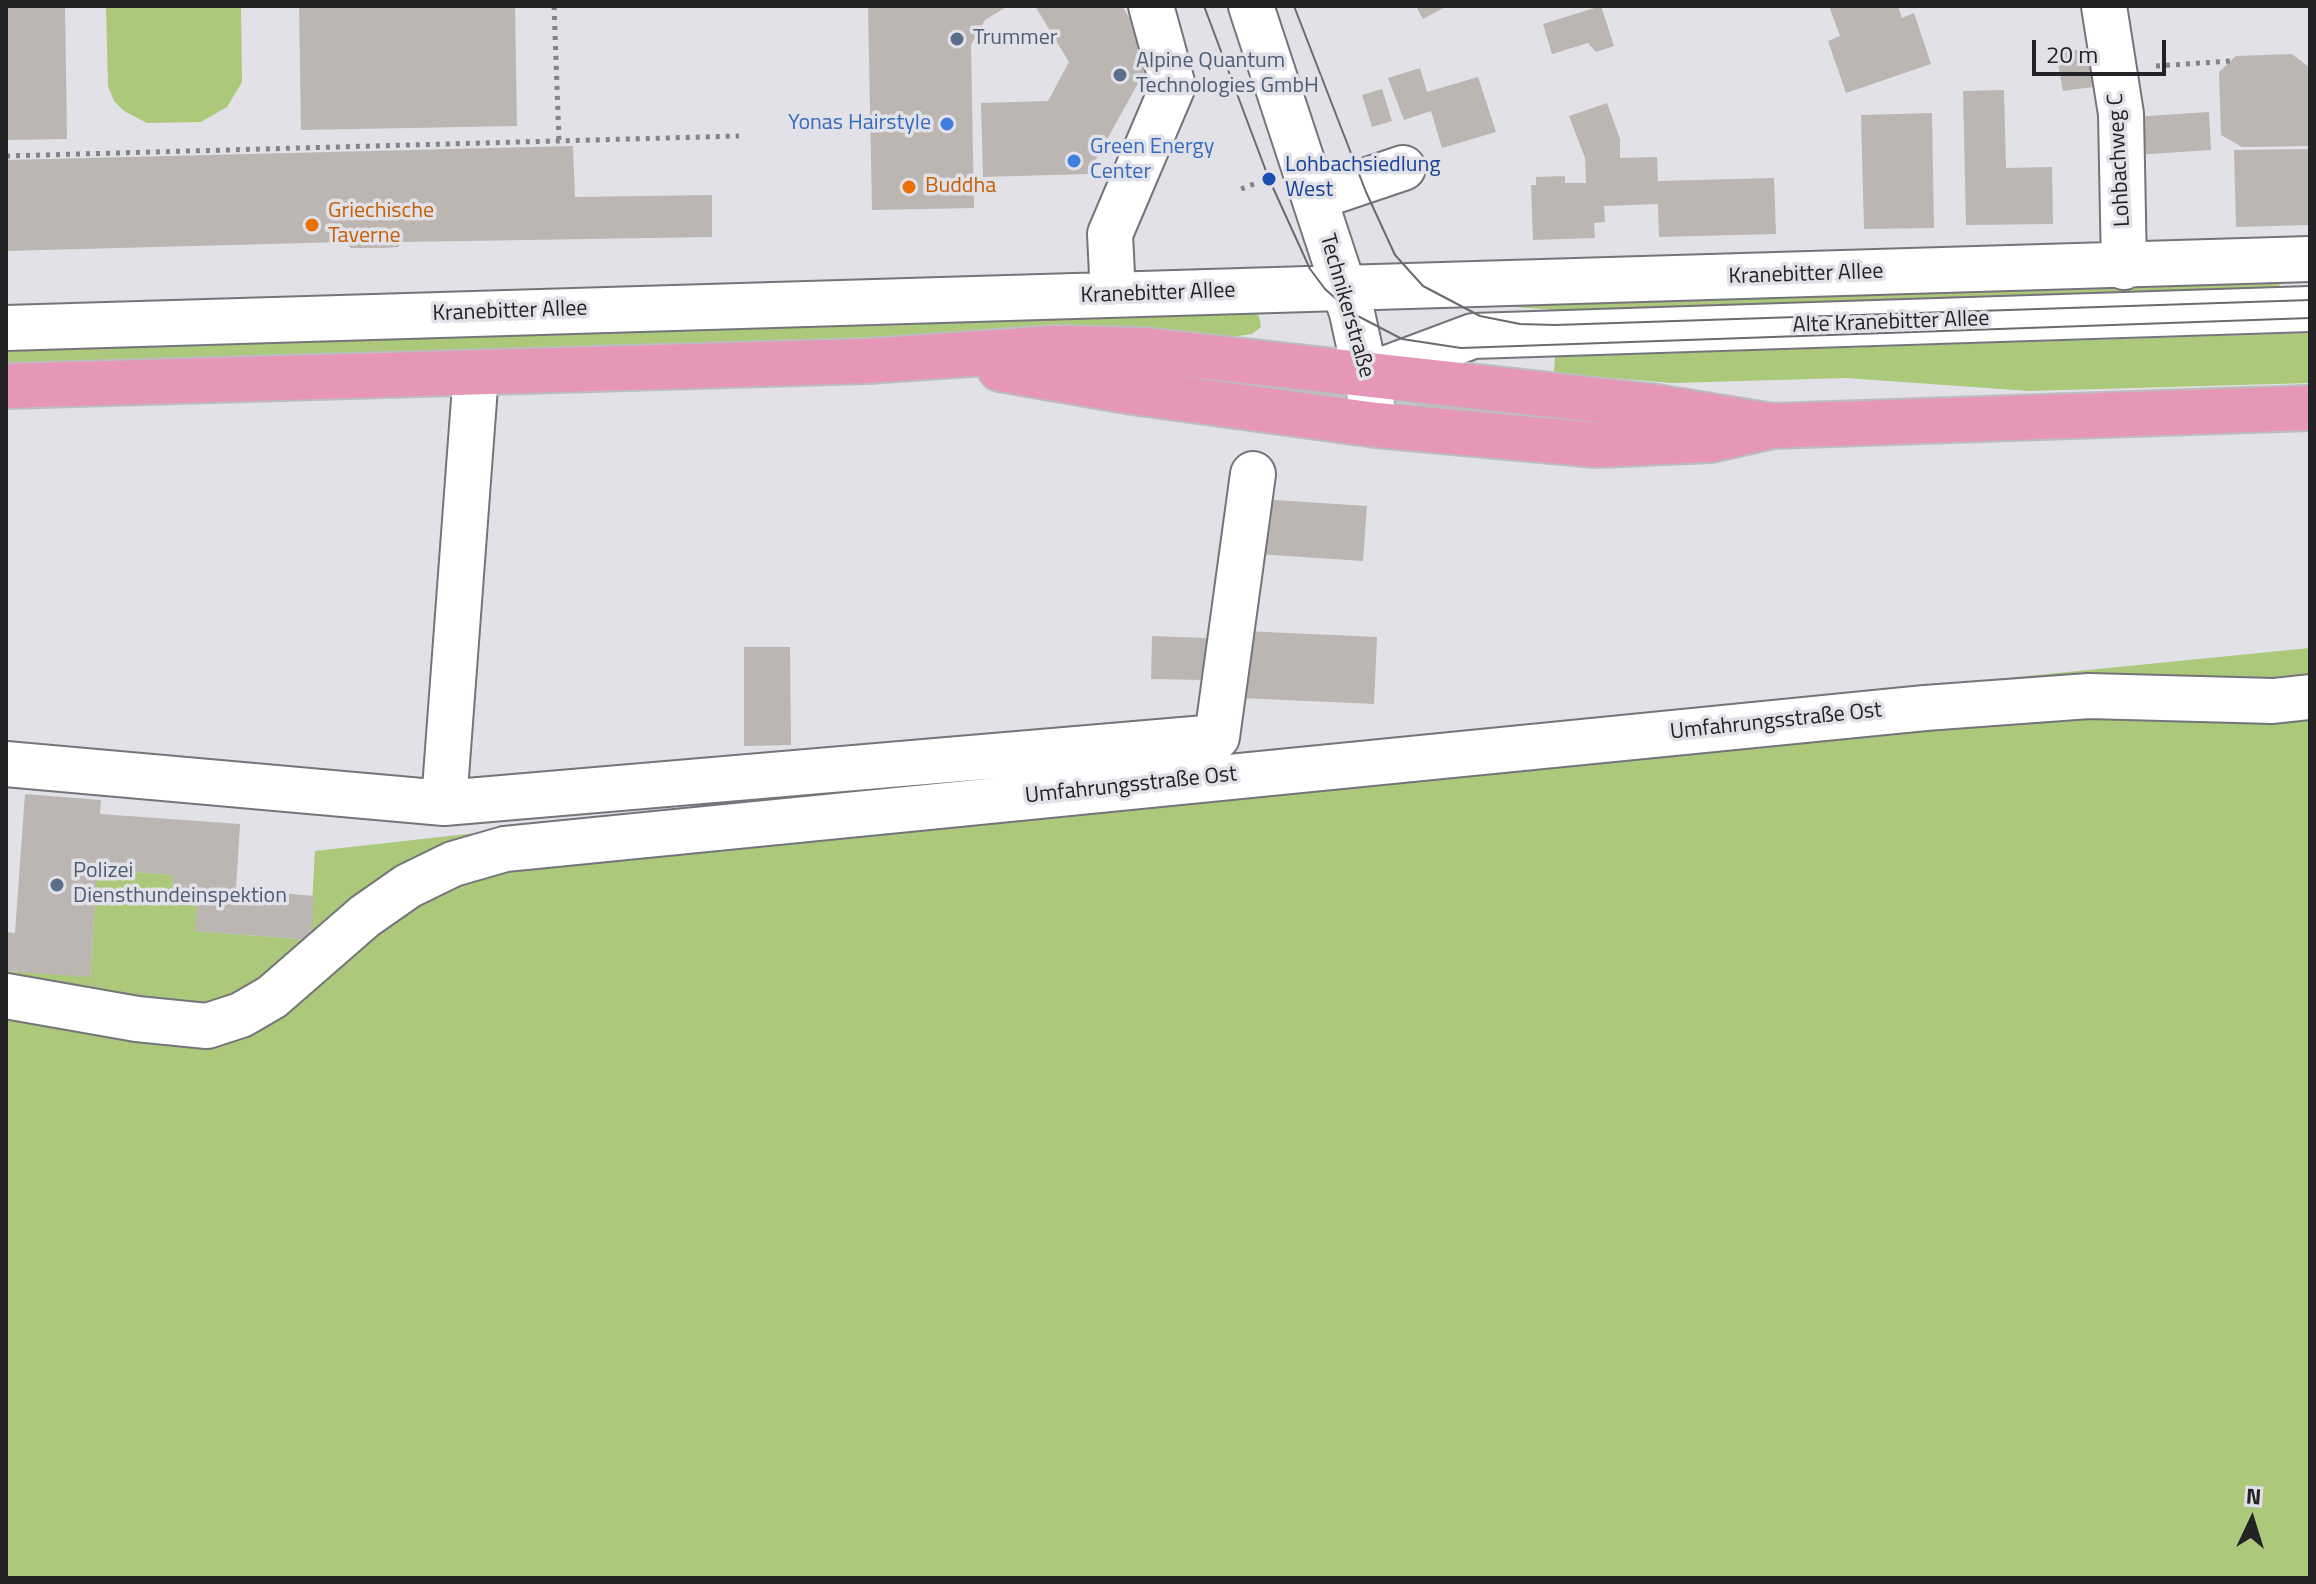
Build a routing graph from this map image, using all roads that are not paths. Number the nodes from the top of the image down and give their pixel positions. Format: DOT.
graph roads {
  1 [pos="1151,6"];
  2 [pos="1251,6"];
  3 [pos="2104,6"];
  4 [pos="1403,168"];
  5 [pos="1314,198"];
  6 [pos="2310,259"];
  7 [pos="2124,267"];
  8 [pos="1343,288"];
  9 [pos="1113,295"];
  10 [pos="2310,309"];
  11 [pos="6,328"];
  12 [pos="1473,336"];
  13 [pos="935,358"];
  14 [pos="476,373"];
  15 [pos="1366,376"];
  16 [pos="6,386"];
  17 [pos="2310,408"];
  18 [pos="1376,425"];
  19 [pos="1772,426"];
  20 [pos="1253,474"];
  21 [pos="2310,697"];
  22 [pos="6,764"];
  23 [pos="444,803"];
  24 [pos="6,996"];
  1 -- 9 [label="street"];
  2 -- 5 [label="street, Technikerstraße"];
  3 -- 7 [label="street, Lohbachweg C"];
  4 -- 5 [label="street"];
  5 -- 8 [label="street, Technikerstraße"];
  6 -- 7 [label="street, Kranebitter Allee"];
  7 -- 8 [label="street, Kranebitter Allee"];
  8 -- 9 [label="street, Kranebitter Allee"];
  8 -- 12 [label="street"];
  8 -- 15 [label="street, Technikerstraße"];
  9 -- 11 [label="street, Kranebitter Allee"];
  10 -- 12 [label="street, Alte Kranebitter Allee"];
  12 -- 15 [label="street"];
  13 -- 14 [label="main road"];
  13 -- 15 [label="main road"];
  13 -- 18 [label="main road"];
  14 -- 16 [label="main road"];
  14 -- 23 [label="street"];
  15 -- 18 [label="street, Technikerstraße"];
  15 -- 19 [label="main road"];
  17 -- 19 [label="main road"];
  18 -- 19 [label="main road"];
  20 -- 23 [label="street"];
  21 -- 24 [label="street, Umfahrungsstraße Ost"];
  22 -- 23 [label="street"];
}
